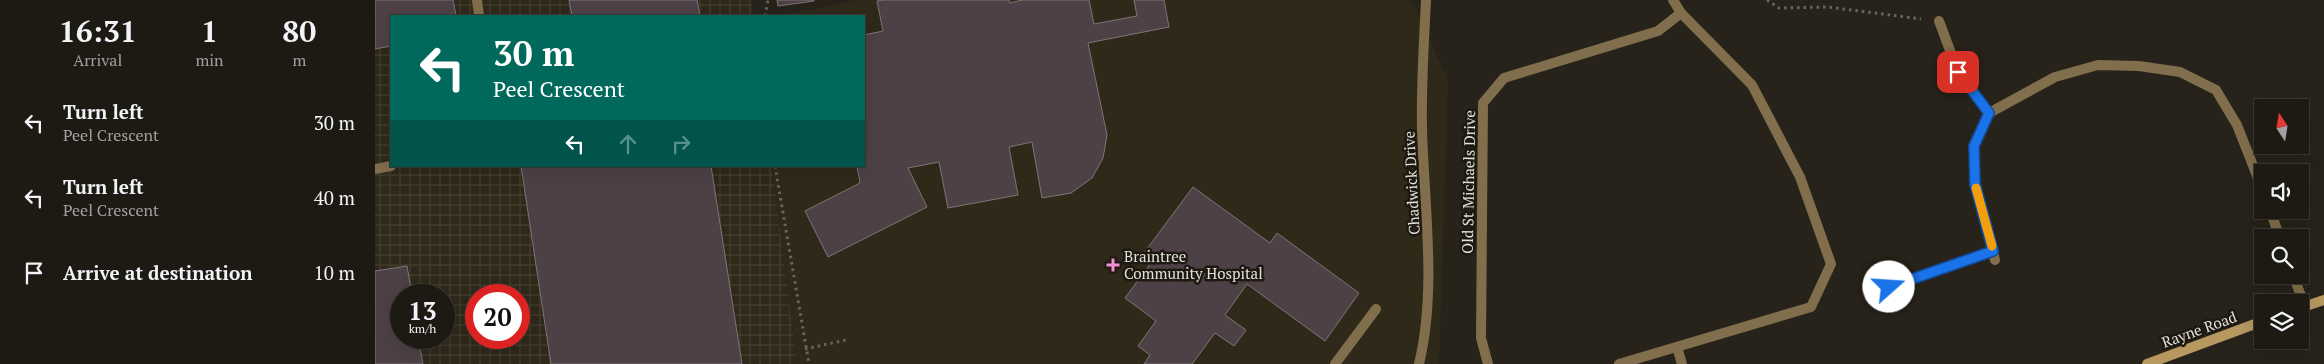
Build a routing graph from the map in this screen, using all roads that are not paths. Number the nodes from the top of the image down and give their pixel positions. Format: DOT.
graph roads {
  1 [pos="477,0"];
  2 [pos="1426,0"];
  3 [pos="1673,0"];
  4 [pos="1681,13"];
  5 [pos="479,15"];
  6 [pos="1939,21"];
  7 [pos="1989,113"];
  8 [pos="390,166"];
  9 [pos="2254,168"];
  10 [pos="375,169"];
  11 [pos="1889,287"];
  12 [pos="2324,300"];
  13 [pos="2309,305"];
  14 [pos="1376,309"];
  15 [pos="2254,324"];
  16 [pos="1677,347"];
  17 [pos="1335,364"];
  18 [pos="1419,364"];
  19 [pos="1488,364"];
  20 [pos="1619,364"];
  21 [pos="1682,364"];
  22 [pos="2147,364"];
  1 -- 5 [label="street"];
  2 -- 18 [label="street, Chadwick Drive"];
  3 -- 4 [label="street"];
  4 -- 16 [label="street"];
  4 -- 19 [label="street, Old St Michaels Drive"];
  6 -- 7 [label="street"];
  7 -- 9 [label="street"];
  7 -- 11 [label="street"];
  8 -- 10 [label="street"];
  12 -- 13 [label="main road"];
  14 -- 17 [label="street"];
  15 -- 22 [label="main road, Rayne Road"];
  16 -- 20 [label="street"];
  16 -- 21 [label="street"];
}
